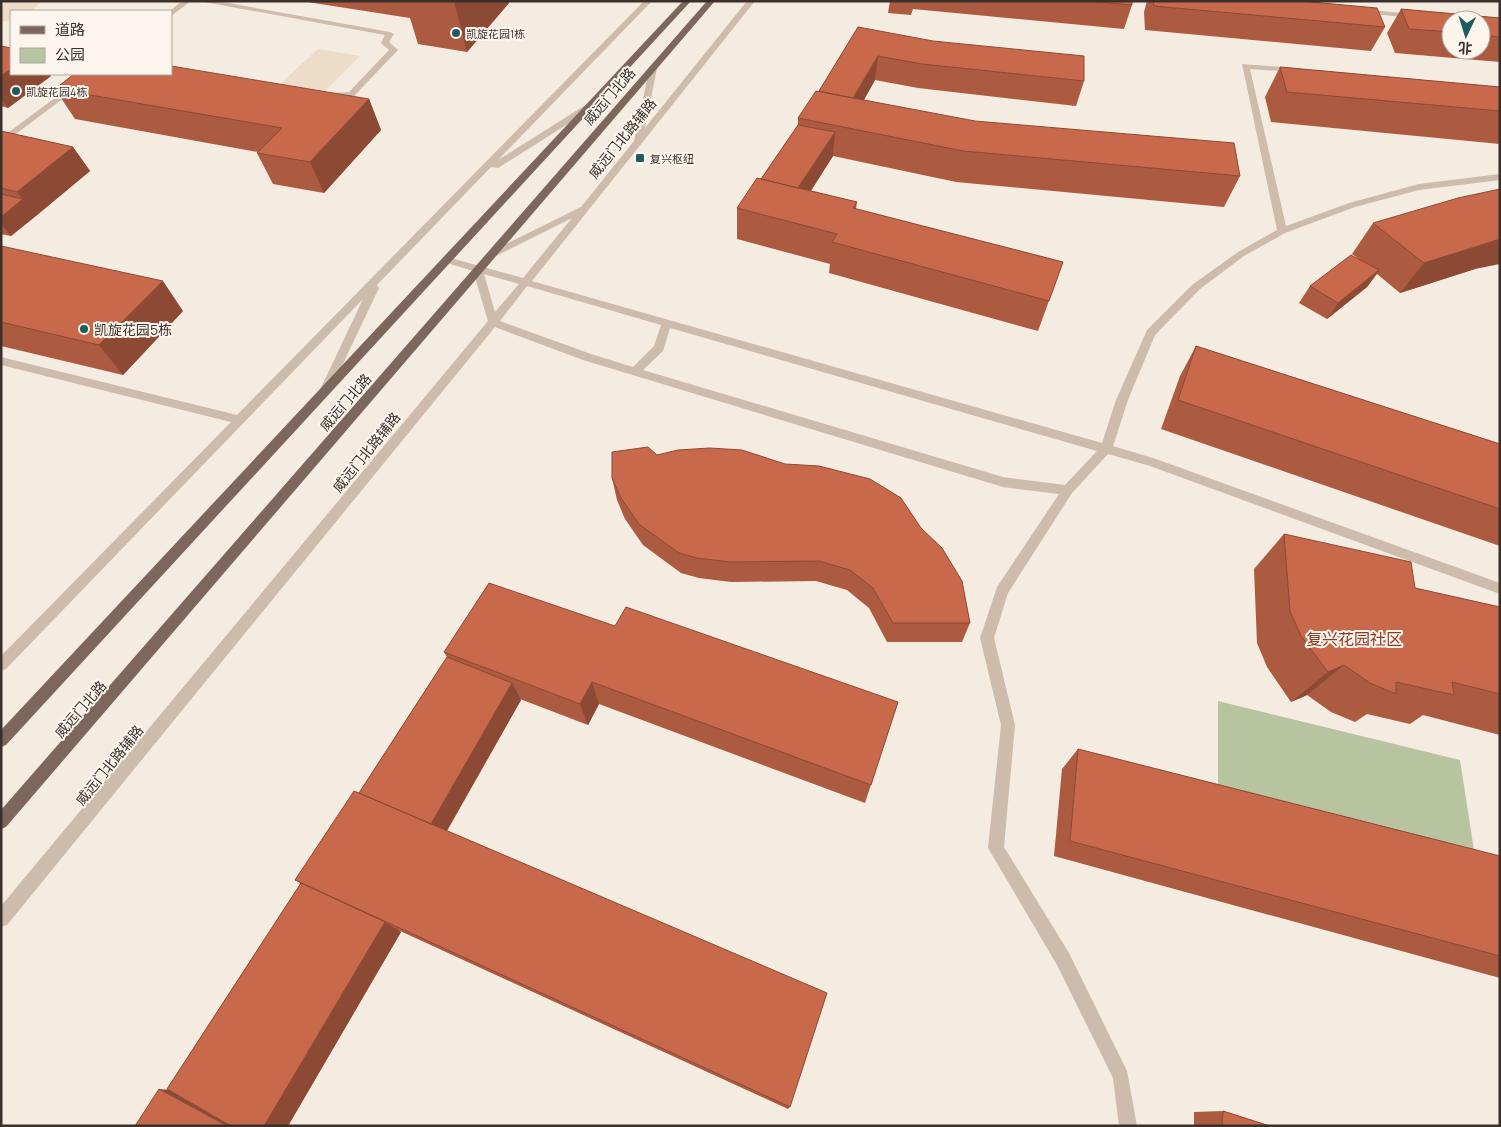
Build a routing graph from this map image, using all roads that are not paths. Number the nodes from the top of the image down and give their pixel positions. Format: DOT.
graph roads {
  1 [pos="187,1"];
  2 [pos="203,1"];
  3 [pos="648,1"];
  4 [pos="688,1"];
  5 [pos="711,1"];
  6 [pos="751,1"];
  7 [pos="1356,11"];
  8 [pos="172,13"];
  9 [pos="1424,17"];
  10 [pos="653,68"];
  11 [pos="1304,71"];
  12 [pos="91,75"];
  13 [pos="317,104"];
  14 [pos="590,106"];
  15 [pos="1,142"];
  16 [pos="638,143"];
  17 [pos="477,177"];
  18 [pos="1500,177"];
  19 [pos="586,208"];
  20 [pos="1282,230"];
  21 [pos="493,254"];
  22 [pos="447,260"];
  23 [pos="478,271"];
  24 [pos="380,277"];
  25 [pos="524,284"];
  26 [pos="493,322"];
  27 [pos="667,322"];
  28 [pos="1,361"];
  29 [pos="635,372"];
  30 [pos="323,394"];
  31 [pos="240,420"];
  32 [pos="1106,449"];
  33 [pos="1068,490"];
  34 [pos="1500,589"];
  35 [pos="1,665"];
  36 [pos="1,740"];
  37 [pos="1,822"];
  38 [pos="1,919"];
  39 [pos="1128,1126"];
  1 -- 8 [label="street"];
  2 -- 13 [label="street"];
  3 -- 17 [label="street"];
  4 -- 14 [label="main road, 威远门北路"];
  5 -- 10 [label="main road, 威远门北路"];
  6 -- 16 [label="street, 威远门北路辅路"];
  7 -- 9 [label="street"];
  10 -- 16 [label="street"];
  10 -- 21 [label="main road, 威远门北路"];
  11 -- 20 [label="street"];
  12 -- 15 [label="street"];
  14 -- 17 [label="street"];
  14 -- 22 [label="main road, 威远门北路"];
  16 -- 19 [label="street, 威远门北路辅路"];
  17 -- 24 [label="street"];
  18 -- 20 [label="street"];
  19 -- 21 [label="street"];
  19 -- 25 [label="street, 威远门北路辅路"];
  20 -- 32 [label="street"];
  21 -- 23 [label="main road, 威远门北路"];
  22 -- 23 [label="street"];
  22 -- 30 [label="main road, 威远门北路"];
  23 -- 25 [label="street"];
  23 -- 26 [label="street"];
  23 -- 37 [label="main road, 威远门北路"];
  24 -- 30 [label="street"];
  24 -- 31 [label="street"];
  25 -- 26 [label="street, 威远门北路辅路"];
  25 -- 27 [label="street"];
  26 -- 29 [label="street"];
  26 -- 38 [label="street, 威远门北路辅路"];
  27 -- 29 [label="street"];
  27 -- 32 [label="street"];
  28 -- 31 [label="street"];
  29 -- 33 [label="street"];
  30 -- 36 [label="main road, 威远门北路"];
  31 -- 35 [label="street"];
  32 -- 33 [label="street"];
  32 -- 34 [label="street"];
  33 -- 39 [label="street"];
}
